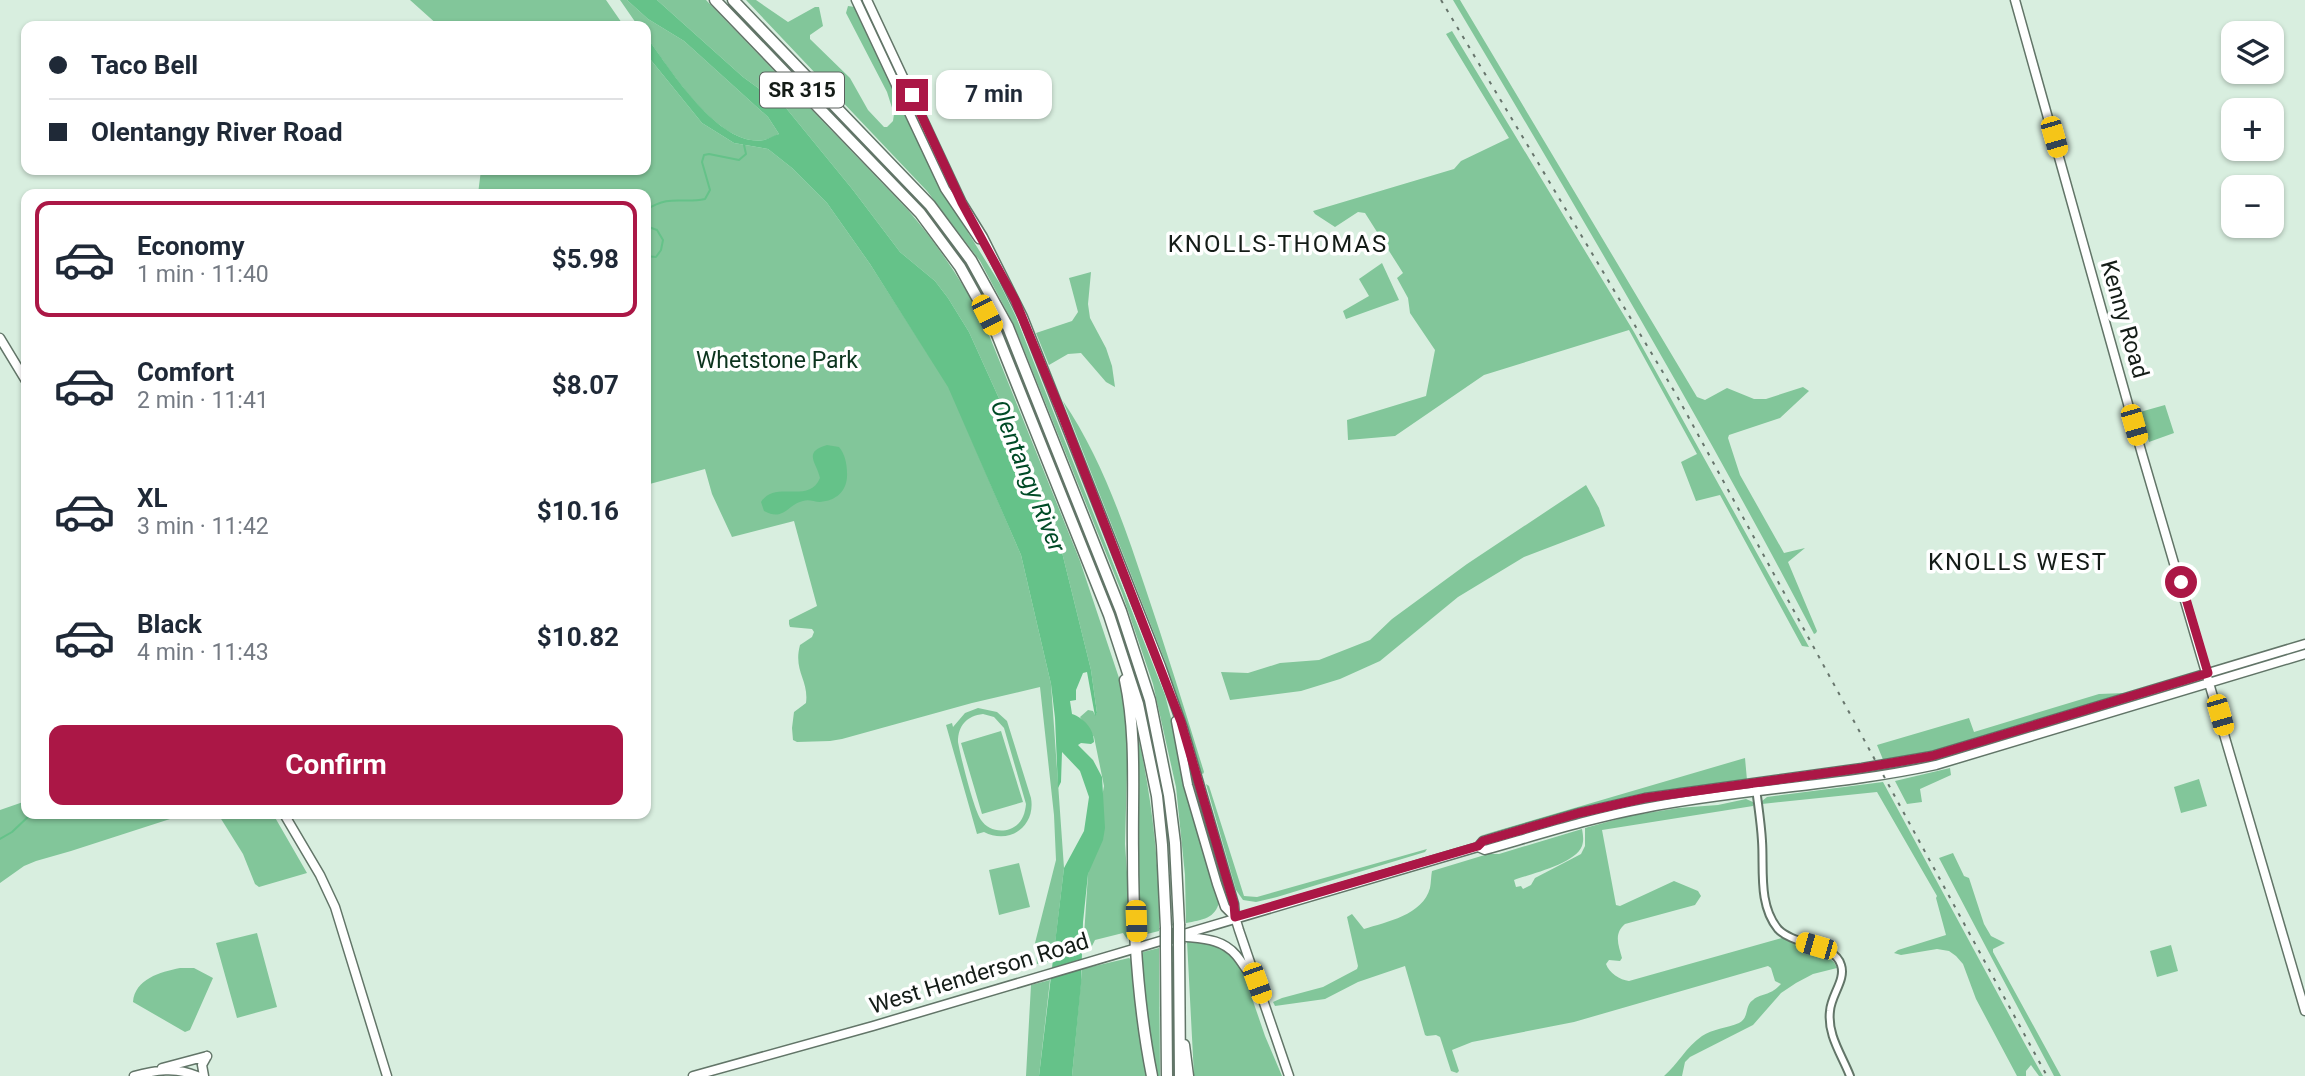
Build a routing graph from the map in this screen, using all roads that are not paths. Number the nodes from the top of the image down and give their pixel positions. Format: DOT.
graph roads {
  1 [pos="715,0"];
  2 [pos="733,0"];
  3 [pos="856,0"];
  4 [pos="867,0"];
  5 [pos="2015,0"];
  6 [pos="995,262"];
  7 [pos="0,338"];
  8 [pos="21,374"];
  9 [pos="1109,615"];
  10 [pos="2305,643"];
  11 [pos="2305,654"];
  12 [pos="2209,678"];
  13 [pos="1755,782"];
  14 [pos="1756,792"];
  15 [pos="287,819"];
  16 [pos="1478,846"];
  17 [pos="1235,917"];
  18 [pos="1177,939"];
  19 [pos="1137,946"];
  20 [pos="1257,983"];
  21 [pos="2305,1011"];
  22 [pos="1180,1029"];
  23 [pos="146,1073"];
  24 [pos="134,1076"];
  25 [pos="197,1076"];
  26 [pos="204,1076"];
  27 [pos="387,1076"];
  28 [pos="693,1076"];
  29 [pos="1152,1076"];
  30 [pos="1167,1076"];
  31 [pos="1180,1076"];
  32 [pos="1188,1076"];
  33 [pos="1289,1076"];
  34 [pos="1850,1076"];
  1 -- 9 [label="highway, SR 315"];
  2 -- 18 [label="highway, SR 315, bridge"];
  3 -- 6 [label="main road"];
  4 -- 6 [label="main road"];
  5 -- 12 [label="main road, Kenny Road"];
  6 -- 17 [label="main road"];
  7 -- 8 [label="main road"];
  9 -- 19 [label="highway"];
  9 -- 30 [label="highway, SR 315, bridge"];
  10 -- 12 [label="main road, West Henderson Road"];
  11 -- 12 [label="main road, West Henderson Road"];
  12 -- 13 [label="main road, West Henderson Road"];
  12 -- 14 [label="main road, West Henderson Road"];
  12 -- 21 [label="main road, Kenny Road"];
  13 -- 14 [label="street"];
  13 -- 16 [label="main road, West Henderson Road"];
  14 -- 16 [label="main road, West Henderson Road"];
  14 -- 34 [label="street"];
  15 -- 27 [label="main road"];
  16 -- 17 [label="main road, West Henderson Road"];
  17 -- 18 [label="main road, West Henderson Road"];
  17 -- 20 [label="main road"];
  18 -- 19 [label="main road, West Henderson Road"];
  18 -- 20 [label="main road"];
  18 -- 22 [label="highway, SR 315"];
  19 -- 28 [label="main road, West Henderson Road"];
  19 -- 29 [label="highway"];
  20 -- 33 [label="main road"];
  22 -- 31 [label="highway, SR 315"];
  22 -- 32 [label="highway"];
  23 -- 24 [label="main road"];
  23 -- 25 [label="main road"];
  23 -- 26 [label="main road"];
}
